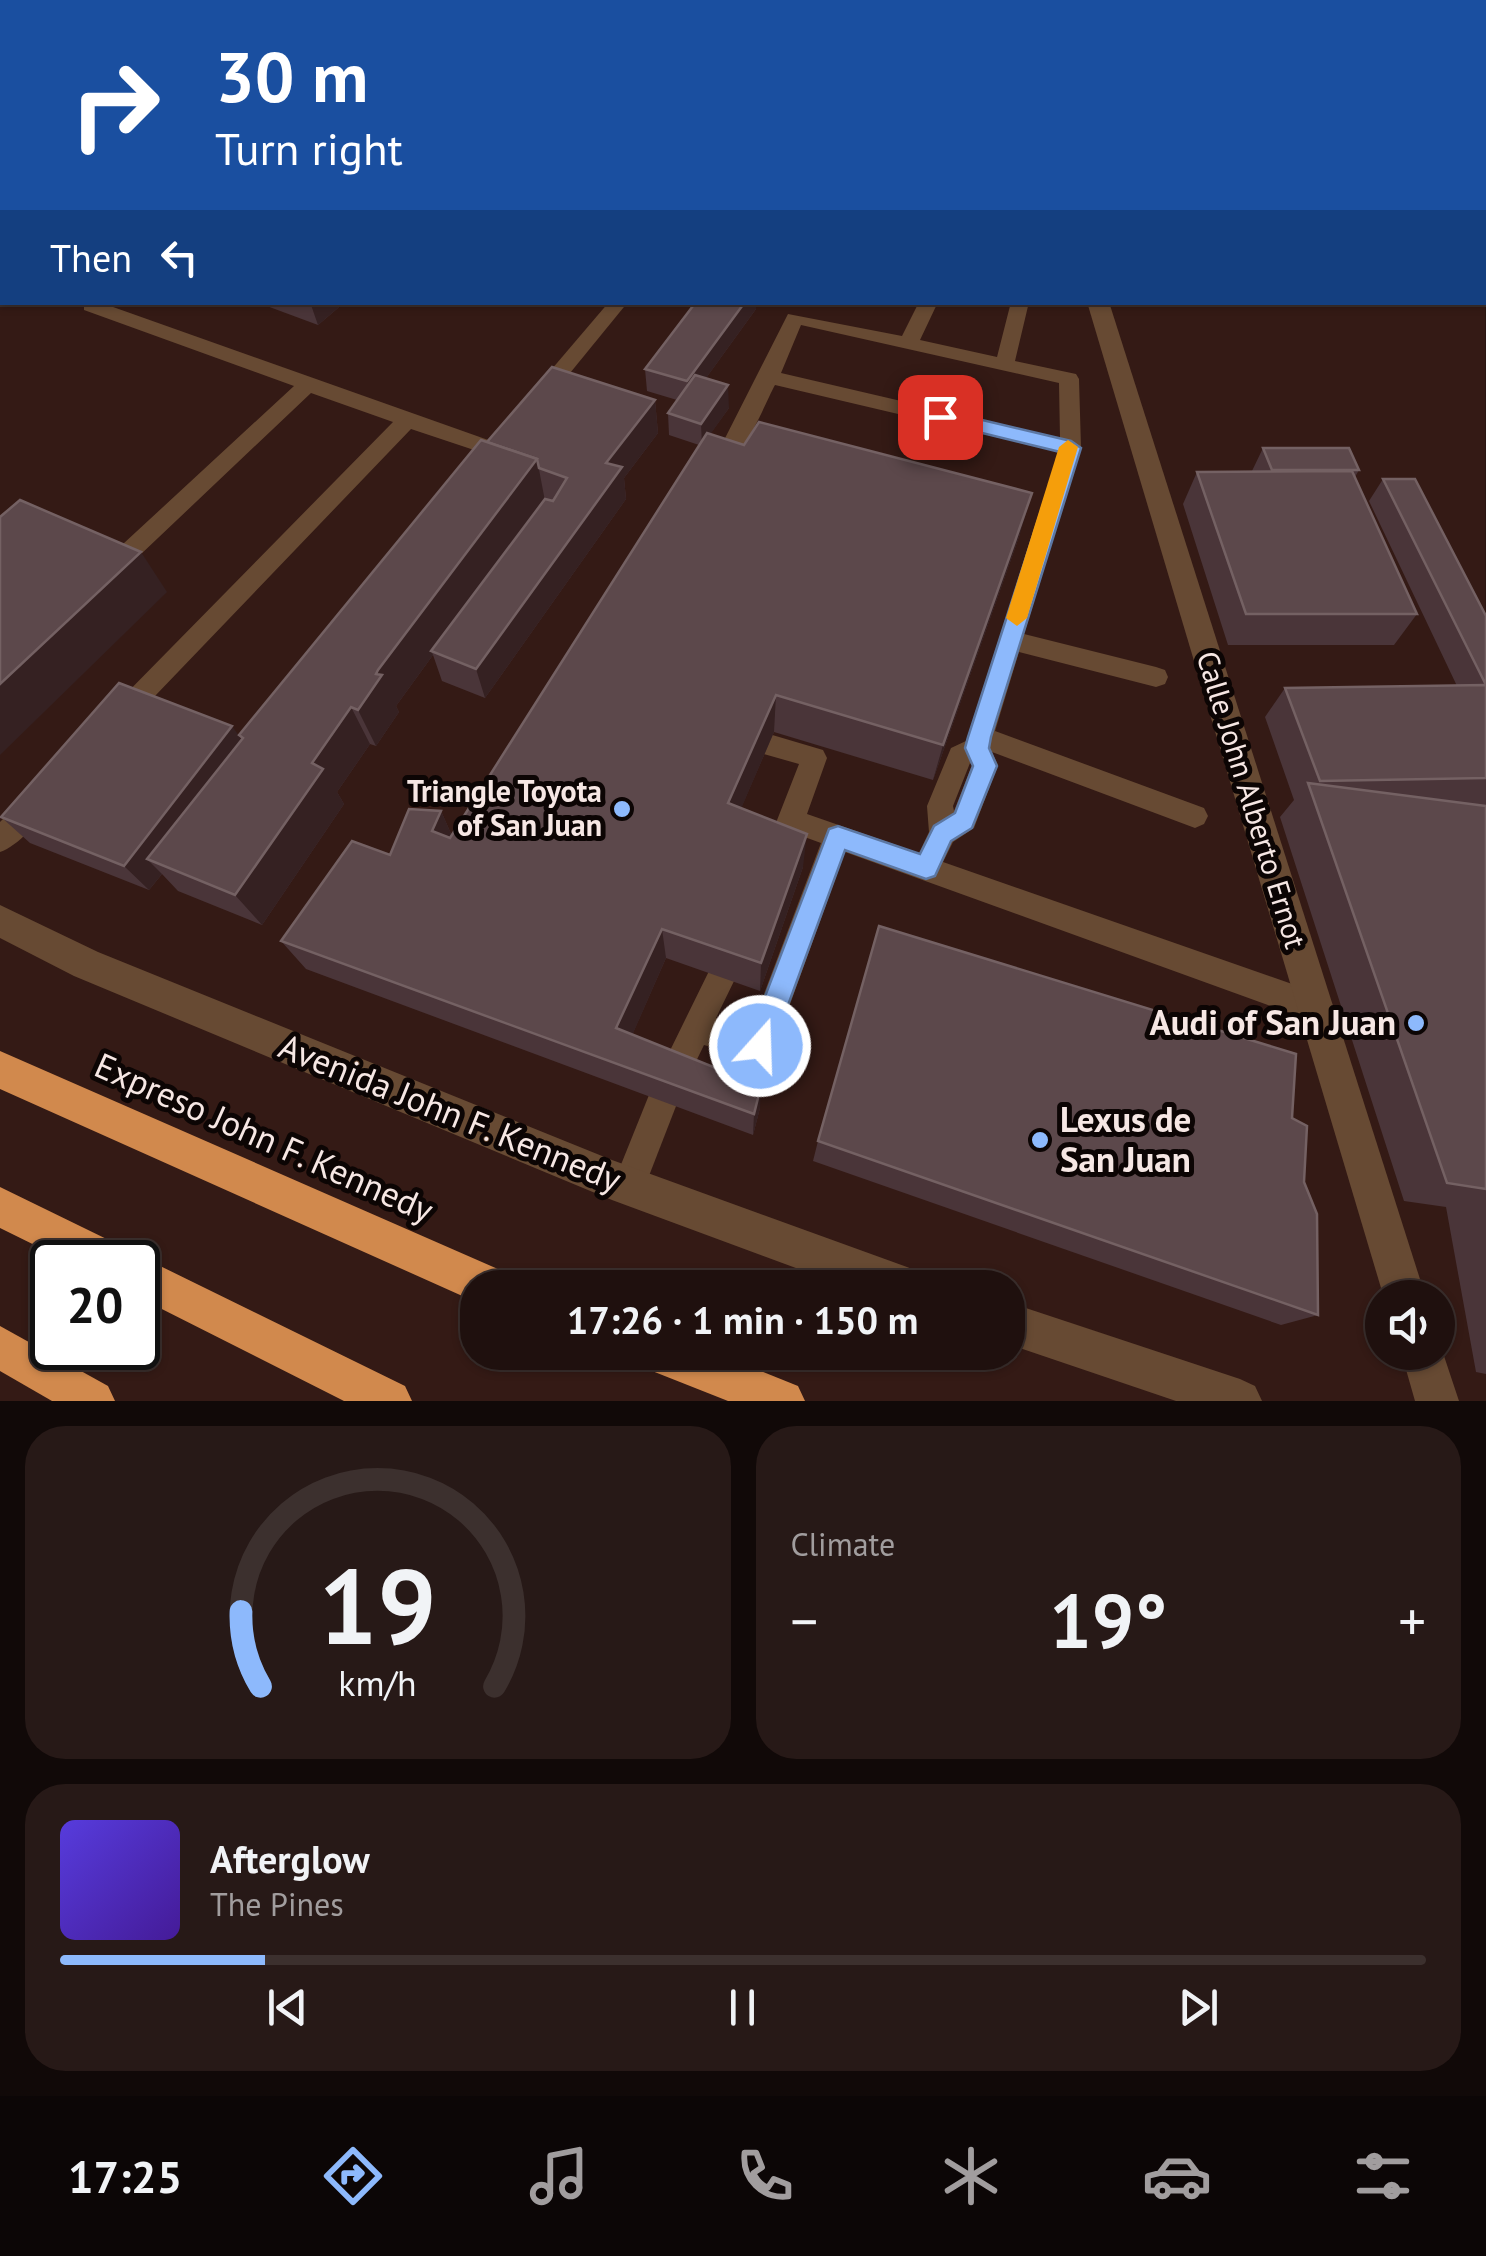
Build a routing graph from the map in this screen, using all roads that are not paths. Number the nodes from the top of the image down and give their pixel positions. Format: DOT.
graph roads {
  1 [pos="617,305"];
  2 [pos="928,305"];
  3 [pos="1019,305"];
  4 [pos="1099,305"];
  5 [pos="90,306"];
  6 [pos="909,342"];
  7 [pos="1005,363"];
  8 [pos="769,377"];
  9 [pos="308,384"];
  10 [pos="406,420"];
  11 [pos="1071,448"];
  12 [pos="696,472"];
  13 [pos="131,550"];
  14 [pos="1010,640"];
  15 [pos="1156,677"];
  16 [pos="108,728"];
  17 [pos="978,742"];
  18 [pos="769,745"];
  19 [pos="54,784"];
  20 [pos="1195,816"];
  21 [pos="790,820"];
  22 [pos="838,836"];
  23 [pos="0,840"];
  24 [pos="778,857"];
  25 [pos="926,868"];
  26 [pos="0,921"];
  27 [pos="721,976"];
  28 [pos="1315,1007"];
  29 [pos="698,1028"];
  30 [pos="0,1070"];
  31 [pos="628,1187"];
  32 [pos="0,1208"];
  33 [pos="66,1240"];
  34 [pos="857,1270"];
  35 [pos="460,1274"];
  36 [pos="1399,1280"];
  37 [pos="160,1287"];
  38 [pos="1025,1329"];
  39 [pos="0,1347"];
  40 [pos="703,1370"];
  41 [pos="1428,1370"];
  42 [pos="93,1401"];
  43 [pos="390,1401"];
  44 [pos="783,1401"];
  45 [pos="1240,1401"];
  46 [pos="1437,1401"];
  1 -- 10 [label="lane"];
  2 -- 6 [label="lane"];
  3 -- 7 [label="lane"];
  4 -- 28 [label="street, Calle John Alberto Ernot"];
  5 -- 9 [label="lane"];
  6 -- 7 [label="lane"];
  6 -- 8 [label="lane"];
  7 -- 11 [label="lane"];
  8 -- 11 [label="lane"];
  8 -- 12 [label="lane"];
  9 -- 10 [label="lane"];
  9 -- 13 [label="lane"];
  10 -- 16 [label="lane"];
  11 -- 14 [label="lane"];
  14 -- 15 [label="lane"];
  14 -- 17 [label="lane"];
  17 -- 20 [label="lane"];
  17 -- 25 [label="lane"];
  18 -- 21 [label="lane"];
  19 -- 23 [label="lane"];
  21 -- 22 [label="lane"];
  21 -- 24 [label="lane"];
  22 -- 25 [label="lane"];
  22 -- 29 [label="lane"];
  25 -- 28 [label="lane"];
  26 -- 31 [label="street, Avenida John F. Kennedy"];
  27 -- 29 [label="lane"];
  28 -- 36 [label="street, Calle John Alberto Ernot"];
  29 -- 31 [label="lane"];
  30 -- 35 [label="highway, Expreso John F. Kennedy"];
  31 -- 34 [label="street, Avenida John F. Kennedy"];
  32 -- 33 [label="highway"];
  37 -- 43 [label="highway"];
  38 -- 45 [label="street"];
  39 -- 42 [label="highway"];
  40 -- 44 [label="highway"];
  41 -- 46 [label="street"];
}
